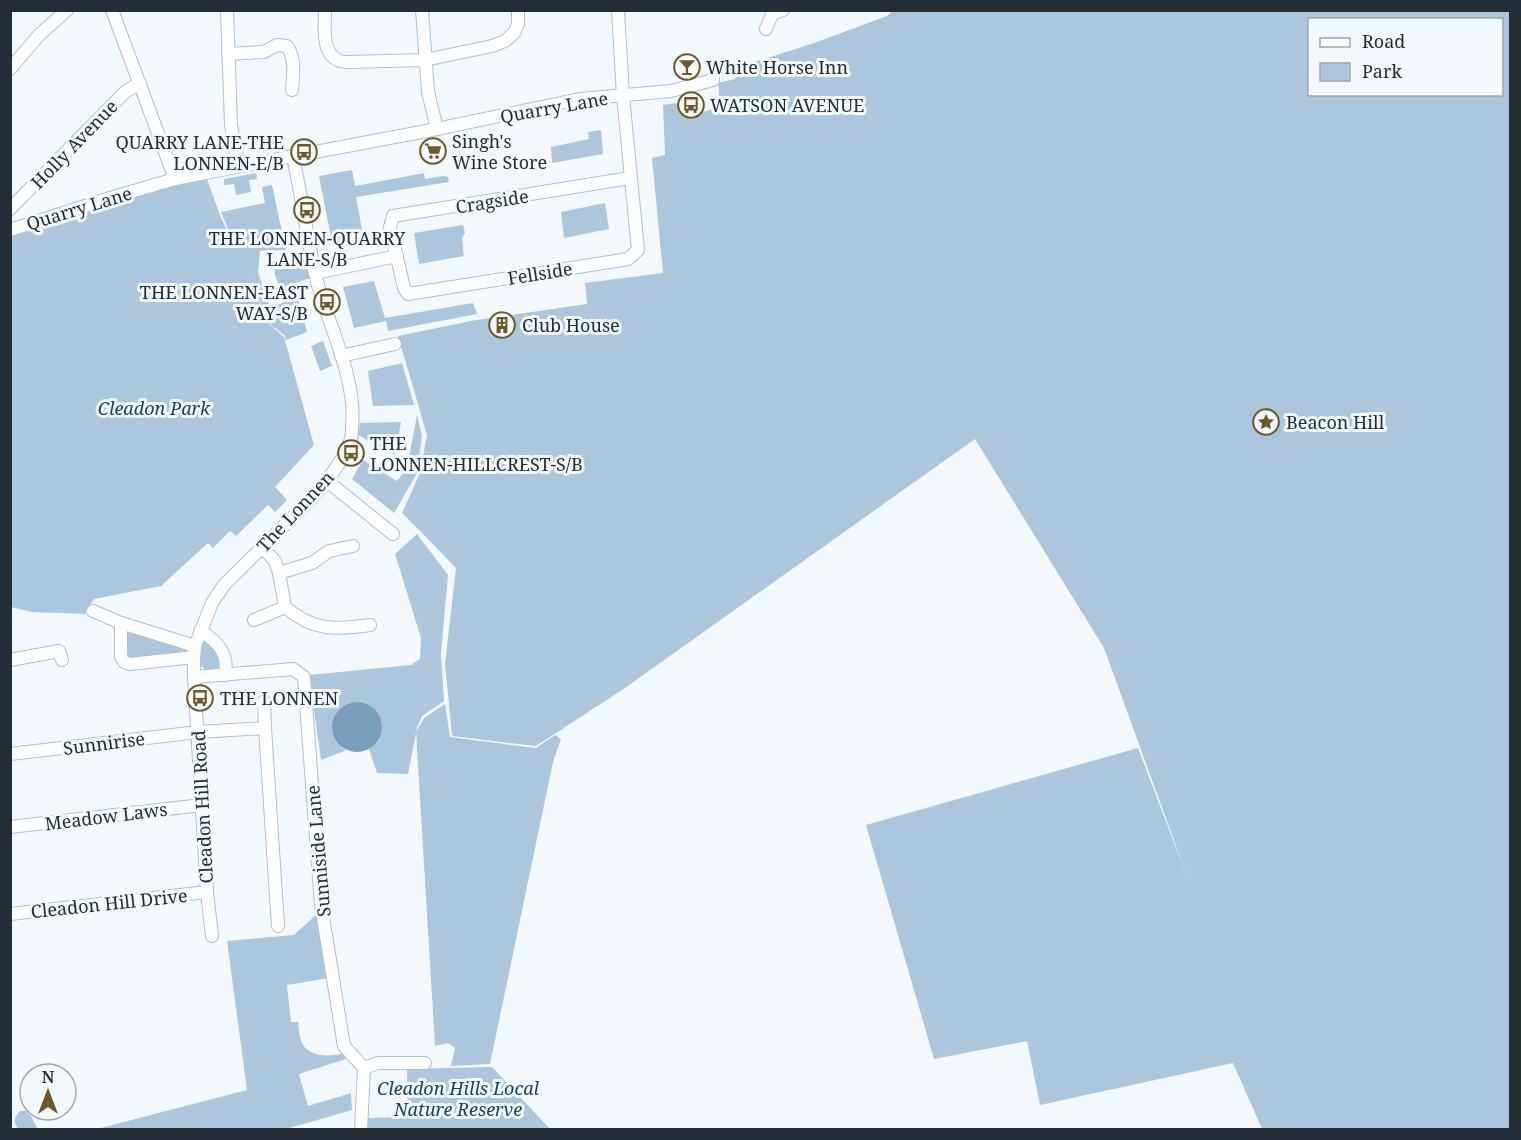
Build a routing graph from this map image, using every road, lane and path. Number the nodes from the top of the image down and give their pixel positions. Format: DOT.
graph roads {
  1 [pos="68,10"];
  2 [pos="112,10"];
  3 [pos="227,10"];
  4 [pos="325,10"];
  5 [pos="422,10"];
  6 [pos="518,10"];
  7 [pos="618,10"];
  8 [pos="783,10"];
  9 [pos="766,29"];
  10 [pos="228,54"];
  11 [pos="425,60"];
  12 [pos="10,69"];
  13 [pos="713,80"];
  14 [pos="140,83"];
  15 [pos="292,90"];
  16 [pos="622,96"];
  17 [pos="437,129"];
  18 [pos="293,156"];
  19 [pos="239,166"];
  20 [pos="630,178"];
  21 [pos="175,179"];
  22 [pos="10,209"];
  23 [pos="10,230"];
  24 [pos="396,256"];
  25 [pos="315,273"];
  26 [pos="395,344"];
  27 [pos="341,356"];
  28 [pos="327,481"];
  29 [pos="393,534"];
  30 [pos="353,546"];
  31 [pos="262,547"];
  32 [pos="279,573"];
  33 [pos="285,607"];
  34 [pos="93,611"];
  35 [pos="254,620"];
  36 [pos="121,623"];
  37 [pos="370,625"];
  38 [pos="200,631"];
  39 [pos="194,651"];
  40 [pos="10,660"];
  41 [pos="62,660"];
  42 [pos="225,675"];
  43 [pos="194,677"];
  44 [pos="264,700"];
  45 [pos="265,728"];
  46 [pos="198,732"];
  47 [pos="10,754"];
  48 [pos="202,805"];
  49 [pos="10,827"];
  50 [pos="207,892"];
  51 [pos="10,914"];
  52 [pos="278,926"];
  53 [pos="212,936"];
  54 [pos="425,1063"];
  55 [pos="364,1068"];
  56 [pos="362,1130"];
  1 -- 12 [label="street"];
  2 -- 14 [label="street"];
  3 -- 10 [label="street"];
  4 -- 11 [label="street"];
  5 -- 11 [label="street"];
  6 -- 11 [label="street"];
  7 -- 16 [label="street"];
  8 -- 9 [label="street"];
  10 -- 15 [label="street"];
  10 -- 19 [label="street"];
  11 -- 17 [label="street"];
  13 -- 16 [label="street, Quarry Lane"];
  14 -- 21 [label="street"];
  14 -- 22 [label="street, Holly Avenue"];
  16 -- 17 [label="street, Quarry Lane"];
  16 -- 20 [label="street"];
  17 -- 18 [label="street, Quarry Lane"];
  18 -- 19 [label="street, Quarry Lane"];
  18 -- 25 [label="street, The Lonnen"];
  19 -- 21 [label="street, Quarry Lane"];
  20 -- 24 [label="street, Cragside"];
  20 -- 24 [label="street, Fellside"];
  21 -- 23 [label="street, Quarry Lane"];
  24 -- 25 [label="street"];
  25 -- 27 [label="street, The Lonnen"];
  26 -- 27 [label="street"];
  27 -- 28 [label="street, The Lonnen"];
  28 -- 29 [label="street"];
  28 -- 31 [label="street, The Lonnen"];
  30 -- 32 [label="street"];
  31 -- 32 [label="street"];
  31 -- 38 [label="street, The Lonnen"];
  32 -- 33 [label="street"];
  33 -- 35 [label="street"];
  33 -- 37 [label="street"];
  34 -- 36 [label="street"];
  36 -- 39 [label="street"];
  36 -- 39 [label="street"];
  38 -- 39 [label="street, The Lonnen"];
  38 -- 42 [label="street"];
  39 -- 43 [label="street, The Lonnen"];
  40 -- 41 [label="street"];
  42 -- 43 [label="street, Sunniside Lane"];
  42 -- 55 [label="street, Sunniside Lane"];
  43 -- 46 [label="street, Cleadon Hill Road"];
  44 -- 45 [label="street"];
  45 -- 46 [label="street, Sunnirise"];
  45 -- 52 [label="street"];
  46 -- 47 [label="street, Sunnirise"];
  46 -- 48 [label="street, Cleadon Hill Road"];
  48 -- 49 [label="street, Meadow Laws"];
  48 -- 50 [label="street, Cleadon Hill Road"];
  50 -- 51 [label="street, Cleadon Hill Drive"];
  50 -- 53 [label="street, Cleadon Hill Road"];
  54 -- 55 [label="street"];
  55 -- 56 [label="street"];
}
